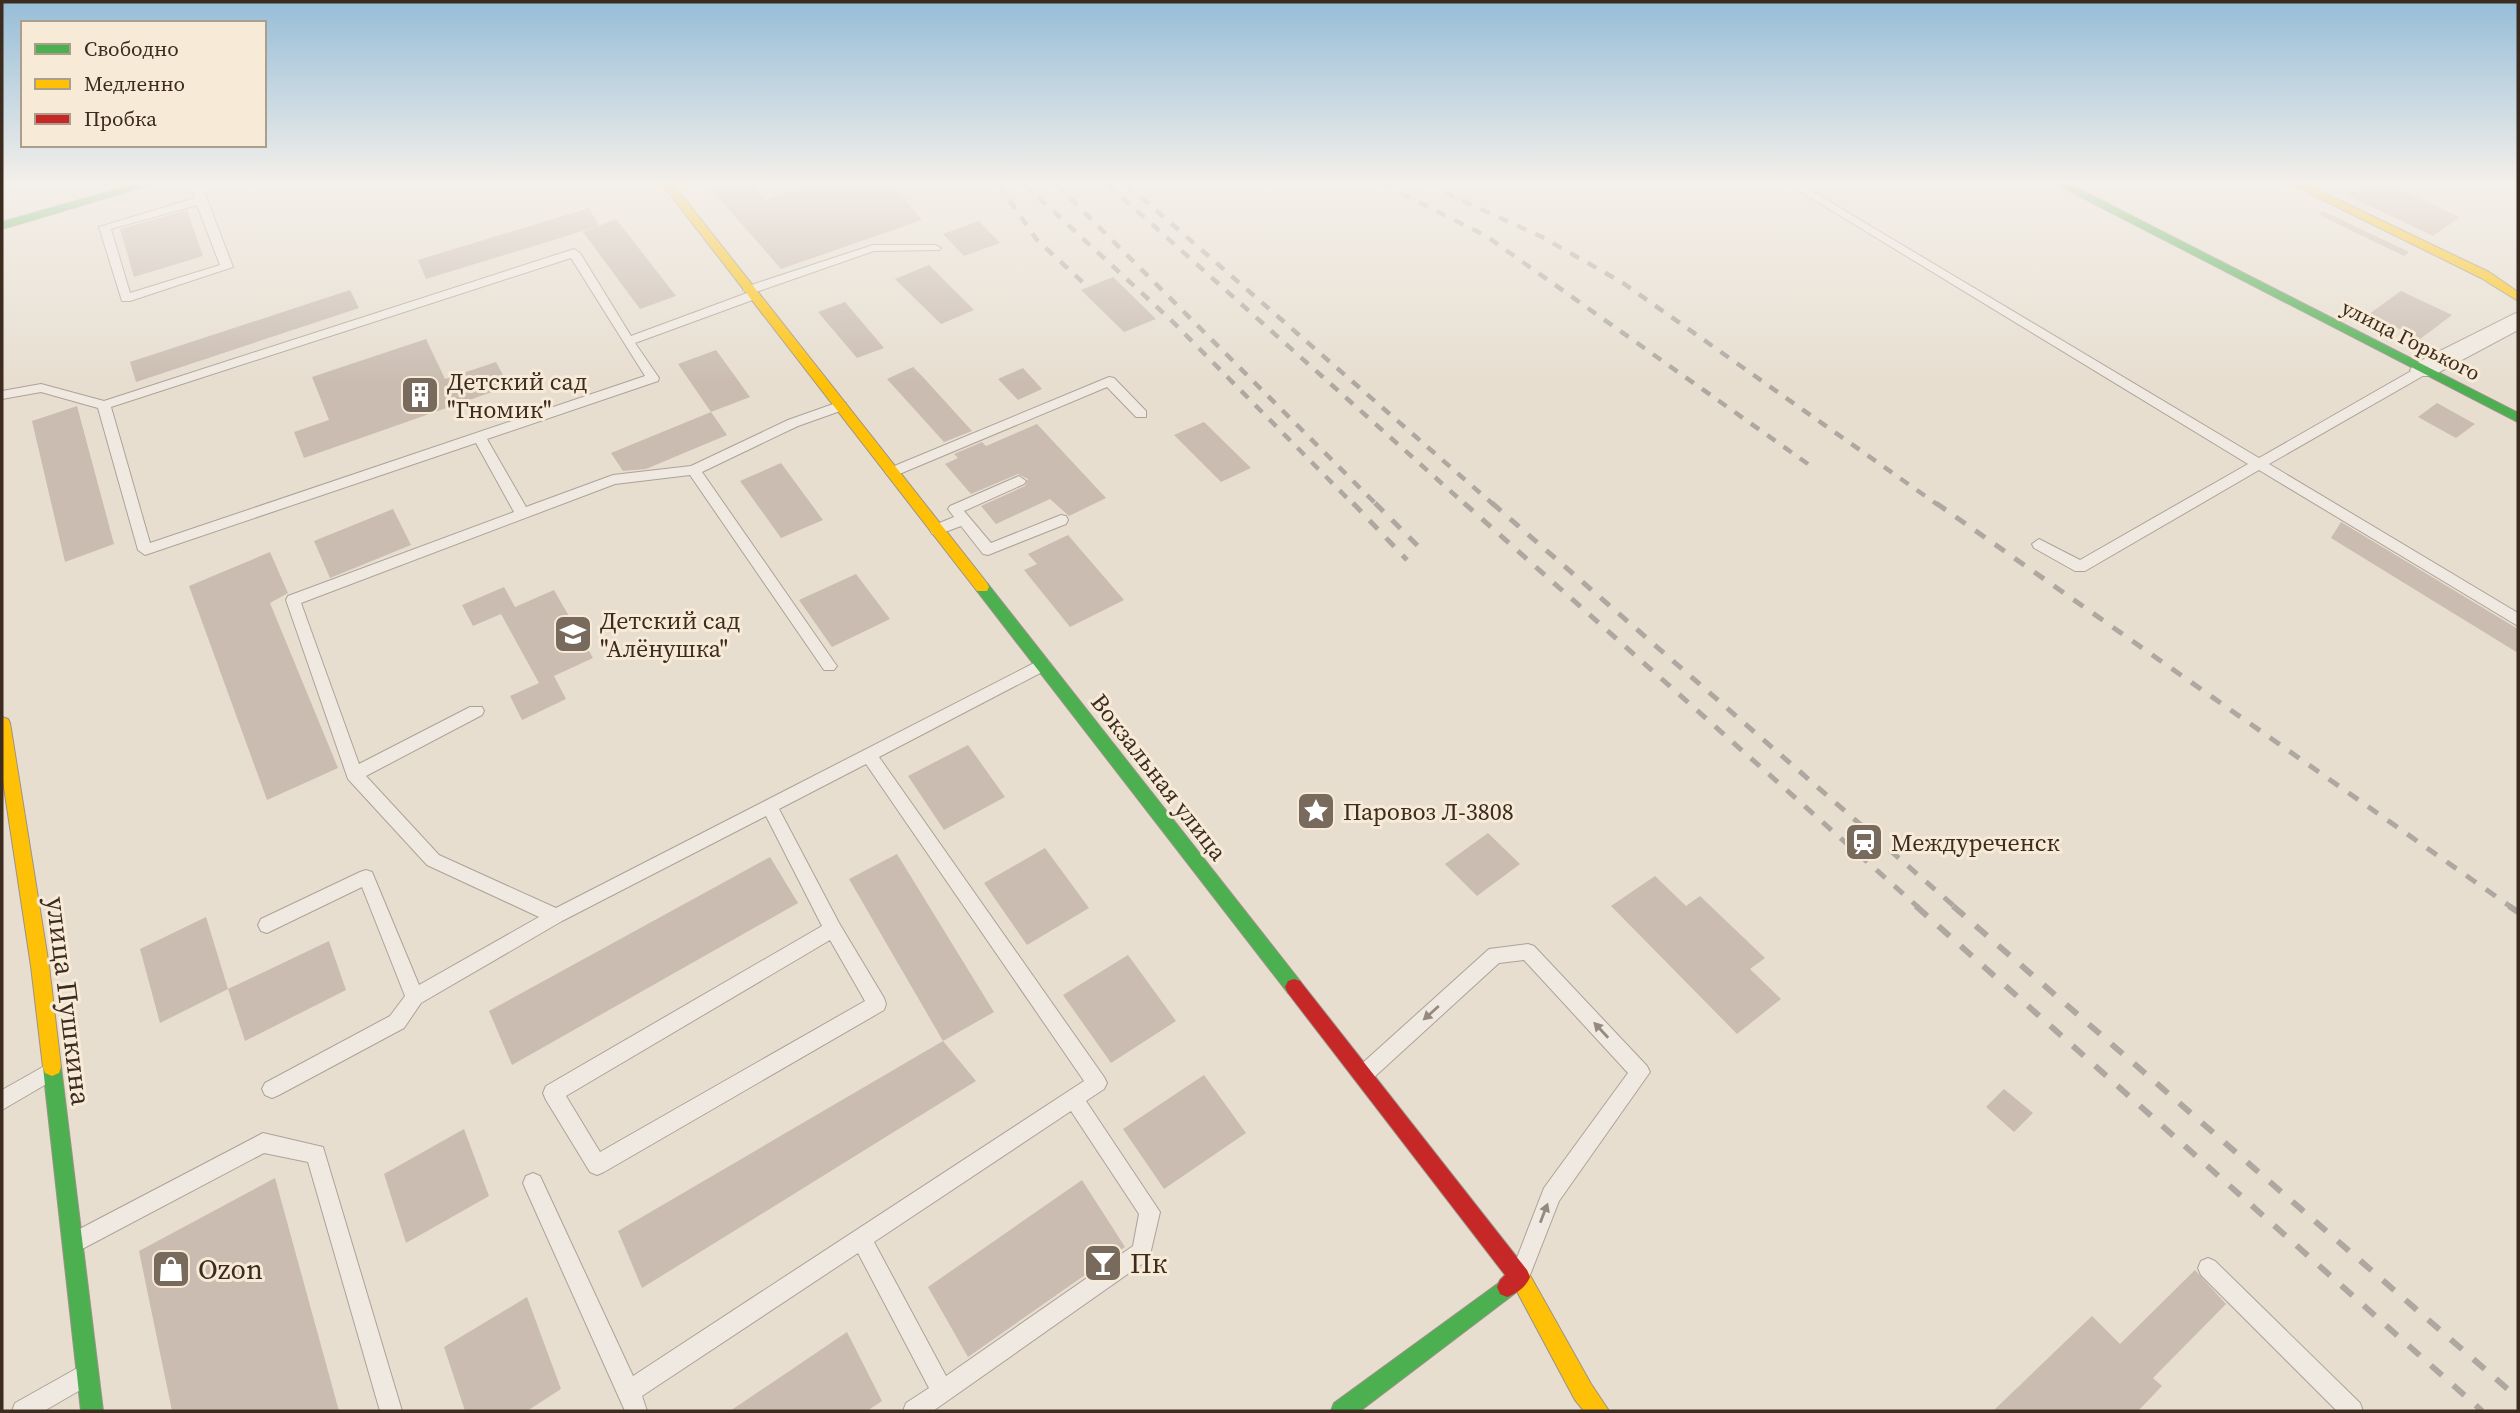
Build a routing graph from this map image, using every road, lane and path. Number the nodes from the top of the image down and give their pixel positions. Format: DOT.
graph roads {
  1 [pos="112,250"];
  2 [pos="220,250"];
  3 [pos="718,250"];
  4 [pos="868,250"];
  5 [pos="1903,250"];
  6 [pos="2189,250"];
  7 [pos="2433,250"];
  8 [pos="751,292"];
  9 [pos="2518,297"];
  10 [pos="2518,320"];
  11 [pos="628,341"];
  12 [pos="2423,370"];
  13 [pos="2,395"];
  14 [pos="104,405"];
  15 [pos="841,406"];
  16 [pos="1141,414"];
  17 [pos="2518,418"];
  18 [pos="479,436"];
  19 [pos="2260,463"];
  20 [pos="694,470"];
  21 [pos="891,471"];
  22 [pos="1019,481"];
  23 [pos="522,513"];
  24 [pos="963,519"];
  25 [pos="1061,520"];
  26 [pos="937,530"];
  27 [pos="2039,544"];
  28 [pos="2518,620"];
  29 [pos="1043,665"];
  30 [pos="829,666"];
  31 [pos="476,711"];
  32 [pos="2,723"];
  33 [pos="869,755"];
  34 [pos="5,761"];
  35 [pos="354,774"];
  36 [pos="769,806"];
  37 [pos="556,916"];
  38 [pos="267,925"];
  39 [pos="833,929"];
  40 [pos="415,998"];
  41 [pos="52,1071"];
  42 [pos="1363,1075"];
  43 [pos="272,1090"];
  44 [pos="1073,1098"];
  45 [pos="2,1101"];
  46 [pos="533,1183"];
  47 [pos="861,1238"];
  48 [pos="71,1244"];
  49 [pos="2207,1268"];
  50 [pos="1520,1277"];
  51 [pos="86,1374"];
  52 [pos="943,1392"];
  53 [pos="632,1402"];
  54 [pos="23,1411"];
  55 [pos="92,1411"];
  56 [pos="391,1411"];
  57 [pos="914,1411"];
  58 [pos="1342,1411"];
  59 [pos="1598,1411"];
  60 [pos="2352,1411"];
  1 -- 2 [label="lane"];
  3 -- 8 [label="main road, Вокзальная улица"];
  4 -- 8 [label="lane"];
  5 -- 19 [label="lane"];
  6 -- 12 [label="main road, улица Горького"];
  7 -- 9 [label="main road"];
  8 -- 11 [label="lane"];
  8 -- 15 [label="main road, Вокзальная улица"];
  10 -- 12 [label="street"];
  11 -- 14 [label="lane"];
  11 -- 18 [label="lane"];
  12 -- 17 [label="main road, улица Горького"];
  12 -- 19 [label="lane"];
  13 -- 14 [label="lane"];
  14 -- 18 [label="lane"];
  15 -- 20 [label="lane"];
  15 -- 21 [label="main road, Вокзальная улица"];
  16 -- 21 [label="lane"];
  18 -- 23 [label="lane"];
  19 -- 27 [label="lane"];
  19 -- 28 [label="lane"];
  20 -- 23 [label="lane"];
  20 -- 30 [label="lane"];
  21 -- 26 [label="main road, Вокзальная улица"];
  22 -- 24 [label="lane"];
  23 -- 35 [label="lane"];
  24 -- 25 [label="lane"];
  24 -- 26 [label="lane"];
  26 -- 29 [label="main road, Вокзальная улица"];
  29 -- 33 [label="lane"];
  29 -- 42 [label="main road, Вокзальная улица"];
  31 -- 35 [label="lane"];
  32 -- 34 [label="main road, улица Пушкина"];
  33 -- 36 [label="lane"];
  33 -- 44 [label="lane"];
  34 -- 41 [label="main road, улица Пушкина"];
  35 -- 37 [label="lane"];
  36 -- 37 [label="lane"];
  36 -- 39 [label="lane"];
  37 -- 40 [label="lane"];
  38 -- 40 [label="lane"];
  39 -- 39 [label="lane"];
  40 -- 43 [label="lane"];
  41 -- 45 [label="lane"];
  41 -- 48 [label="main road, улица Пушкина"];
  42 -- 50 [label="main road, Вокзальная улица"];
  50 -- 42 [label="lane, one-way"];
  44 -- 47 [label="lane"];
  44 -- 52 [label="lane"];
  46 -- 53 [label="lane"];
  47 -- 52 [label="lane"];
  47 -- 53 [label="lane"];
  48 -- 51 [label="main road, улица Пушкина"];
  48 -- 56 [label="lane"];
  49 -- 60 [label="lane"];
  50 -- 58 [label="main road"];
  50 -- 59 [label="main road, Вокзальная улица"];
  51 -- 54 [label="lane"];
  51 -- 55 [label="main road, улица Пушкина"];
  52 -- 57 [label="lane"];
}
